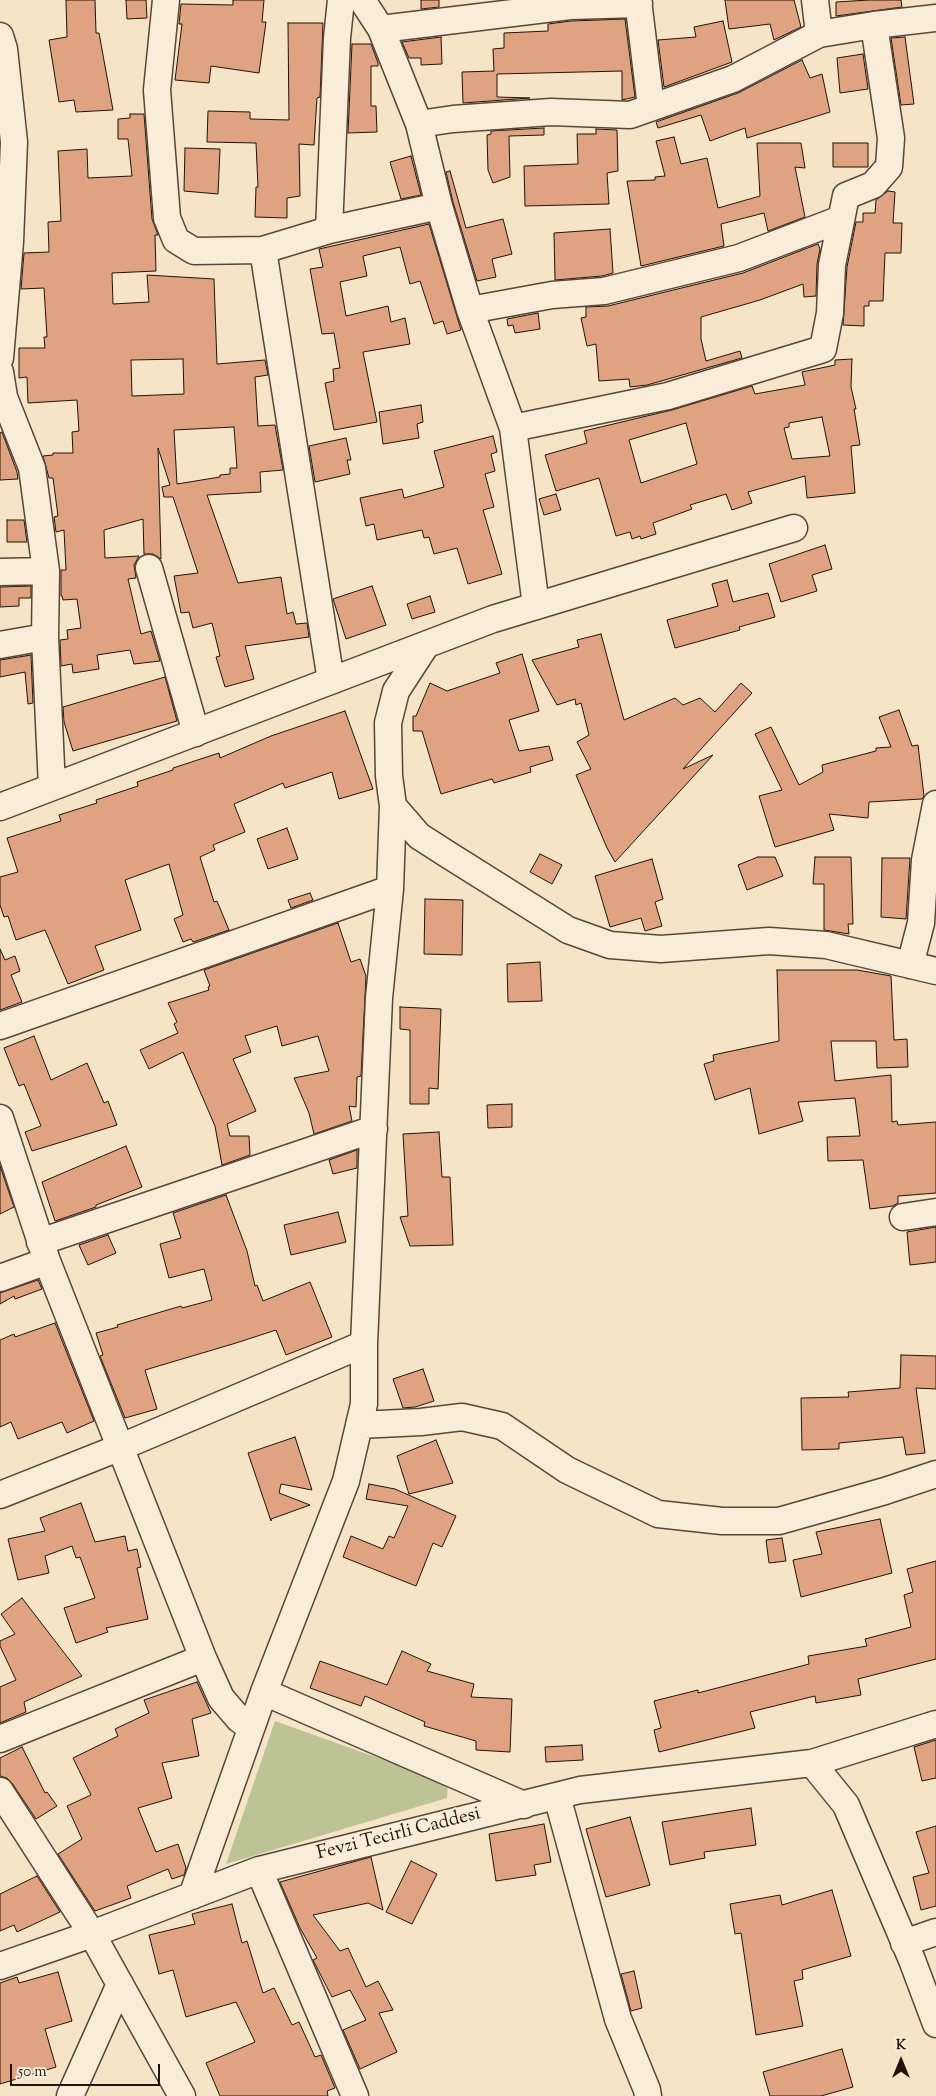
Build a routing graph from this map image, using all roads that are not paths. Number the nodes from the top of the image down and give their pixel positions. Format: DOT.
graph roads {
  1 [pos="166,0"];
  2 [pos="341,0"];
  3 [pos="362,0"];
  4 [pos="815,0"];
  5 [pos="639,2"];
  6 [pos="936,18"];
  7 [pos="874,25"];
  8 [pos="381,29"];
  9 [pos="819,34"];
  10 [pos="0,36"];
  11 [pos="651,107"];
  12 [pos="419,124"];
  13 [pos="440,206"];
  14 [pos="842,219"];
  15 [pos="329,230"];
  16 [pos="5,242"];
  17 [pos="263,250"];
  18 [pos="470,310"];
  19 [pos="0,358"];
  20 [pos="0,372"];
  21 [pos="513,428"];
  22 [pos="794,528"];
  23 [pos="149,568"];
  24 [pos="46,571"];
  25 [pos="0,572"];
  26 [pos="536,606"];
  27 [pos="45,637"];
  28 [pos="0,645"];
  29 [pos="426,645"];
  30 [pos="330,681"];
  31 [pos="196,733"];
  32 [pos="52,787"];
  33 [pos="936,804"];
  34 [pos="394,806"];
  35 [pos="0,807"];
  36 [pos="390,889"];
  37 [pos="910,965"];
  38 [pos="936,971"];
  39 [pos="0,1026"];
  40 [pos="0,1118"];
  41 [pos="374,1129"];
  42 [pos="6,1159"];
  43 [pos="936,1212"];
  44 [pos="902,1217"];
  45 [pos="44,1251"];
  46 [pos="0,1278"];
  47 [pos="364,1344"];
  48 [pos="359,1425"];
  49 [pos="121,1447"];
  50 [pos="935,1472"];
  51 [pos="0,1495"];
  52 [pos="203,1658"];
  53 [pos="264,1692"];
  54 [pos="936,1724"];
  55 [pos="251,1728"];
  56 [pos="0,1739"];
  57 [pos="812,1763"];
  58 [pos="0,1791"];
  59 [pos="557,1796"];
  60 [pos="524,1805"];
  61 [pos="259,1870"];
  62 [pos="192,1896"];
  63 [pos="936,1932"];
  64 [pos="92,1934"];
  65 [pos="904,1943"];
  66 [pos="0,1966"];
  67 [pos="120,1984"];
  68 [pos="936,2024"];
  69 [pos="70,2096"];
  70 [pos="182,2096"];
  71 [pos="356,2096"];
  72 [pos="648,2096"];
  1 -- 17 [label="street"];
  2 -- 15 [label="street"];
  3 -- 8 [label="street"];
  4 -- 9 [label="street"];
  5 -- 8 [label="street"];
  5 -- 11 [label="street"];
  6 -- 7 [label="street"];
  7 -- 9 [label="street"];
  7 -- 14 [label="street"];
  8 -- 12 [label="street"];
  9 -- 11 [label="street"];
  10 -- 16 [label="street"];
  11 -- 12 [label="street"];
  12 -- 13 [label="street"];
  13 -- 15 [label="street"];
  13 -- 18 [label="street"];
  14 -- 18 [label="street"];
  14 -- 21 [label="street"];
  15 -- 17 [label="street"];
  16 -- 19 [label="street"];
  17 -- 30 [label="street"];
  18 -- 21 [label="street"];
  20 -- 24 [label="street"];
  21 -- 26 [label="street"];
  22 -- 26 [label="street"];
  23 -- 31 [label="street"];
  24 -- 25 [label="street"];
  24 -- 27 [label="street"];
  26 -- 29 [label="street"];
  27 -- 28 [label="street"];
  27 -- 32 [label="street"];
  29 -- 30 [label="street"];
  29 -- 34 [label="street"];
  30 -- 31 [label="street"];
  31 -- 32 [label="street"];
  32 -- 35 [label="street"];
  33 -- 37 [label="street"];
  34 -- 36 [label="street"];
  34 -- 37 [label="street"];
  36 -- 39 [label="street"];
  36 -- 41 [label="street"];
  37 -- 38 [label="street"];
  40 -- 42 [label="street"];
  41 -- 45 [label="street"];
  41 -- 47 [label="street"];
  42 -- 45 [label="street"];
  43 -- 44 [label="street"];
  45 -- 46 [label="street"];
  45 -- 49 [label="street"];
  47 -- 48 [label="street"];
  47 -- 49 [label="street"];
  48 -- 50 [label="street"];
  48 -- 53 [label="street"];
  49 -- 51 [label="street"];
  49 -- 52 [label="street"];
  52 -- 55 [label="street"];
  52 -- 56 [label="street"];
  53 -- 55 [label="street"];
  53 -- 60 [label="street"];
  54 -- 57 [label="street, Fevzi Tecirli Caddesi"];
  55 -- 62 [label="street"];
  57 -- 59 [label="street, Fevzi Tecirli Caddesi"];
  57 -- 65 [label="street"];
  58 -- 64 [label="street"];
  59 -- 60 [label="street, Fevzi Tecirli Caddesi"];
  59 -- 72 [label="street"];
  60 -- 61 [label="street, Fevzi Tecirli Caddesi"];
  61 -- 62 [label="street, Fevzi Tecirli Caddesi"];
  61 -- 71 [label="street"];
  62 -- 64 [label="street, Fevzi Tecirli Caddesi"];
  63 -- 65 [label="street"];
  64 -- 66 [label="street, Fevzi Tecirli Caddesi"];
  64 -- 67 [label="street"];
  65 -- 68 [label="street"];
  67 -- 69 [label="street"];
  67 -- 70 [label="street"];
}
